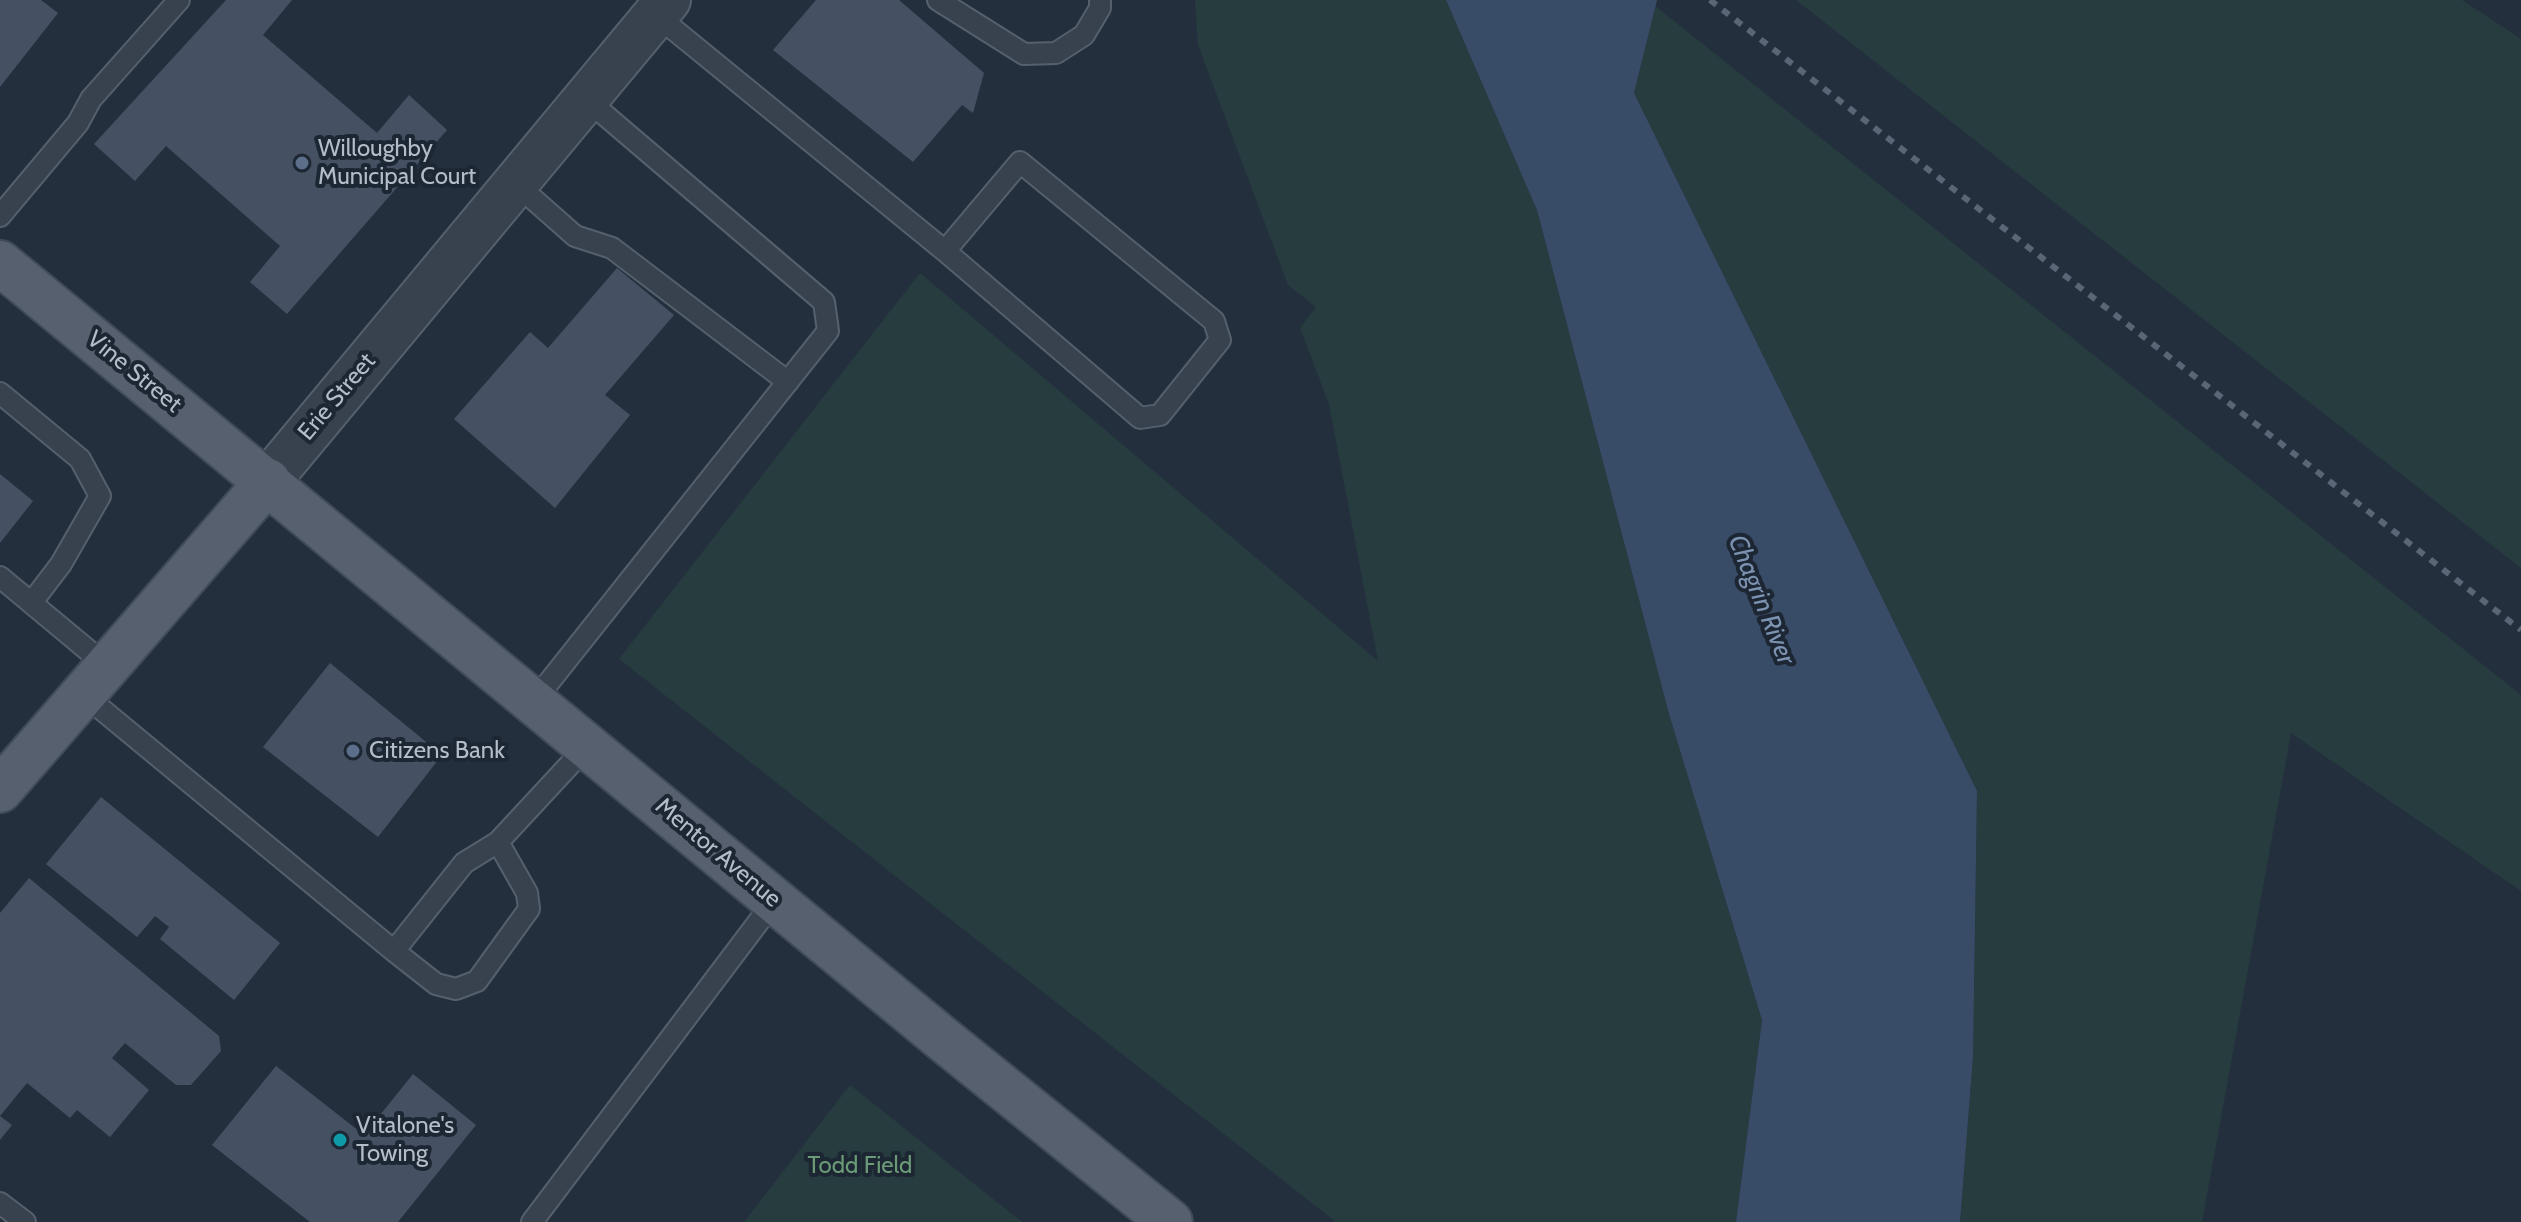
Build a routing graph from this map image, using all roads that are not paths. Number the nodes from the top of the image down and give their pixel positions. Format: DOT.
graph roads {
  1 [pos="179,0"];
  2 [pos="938,0"];
  3 [pos="1100,0"];
  4 [pos="662,7"];
  5 [pos="586,99"];
  6 [pos="515,183"];
  7 [pos="0,216"];
  8 [pos="945,251"];
  9 [pos="0,263"];
  10 [pos="788,382"];
  11 [pos="0,393"];
  12 [pos="268,481"];
  13 [pos="0,577"];
  14 [pos="32,602"];
  15 [pos="95,680"];
  16 [pos="534,701"];
  17 [pos="588,745"];
  18 [pos="0,790"];
  19 [pos="498,842"];
  20 [pos="775,900"];
  21 [pos="394,951"];
  22 [pos="2,1204"];
  23 [pos="25,1222"];
  24 [pos="532,1222"];
  25 [pos="1170,1222"];
  1 -- 7 [label="lane"];
  2 -- 3 [label="lane"];
  4 -- 5 [label="street, Erie Street"];
  4 -- 8 [label="lane"];
  5 -- 6 [label="street, Erie Street"];
  5 -- 10 [label="lane"];
  6 -- 10 [label="lane"];
  6 -- 12 [label="street, Erie Street"];
  8 -- 8 [label="lane"];
  9 -- 12 [label="main road, Vine Street"];
  10 -- 16 [label="lane"];
  11 -- 14 [label="lane"];
  12 -- 15 [label="main road, Erie Street"];
  12 -- 16 [label="main road, Mentor Avenue"];
  13 -- 14 [label="lane"];
  14 -- 15 [label="lane"];
  15 -- 18 [label="main road, Erie Street"];
  15 -- 21 [label="lane"];
  16 -- 17 [label="main road, Mentor Avenue"];
  17 -- 19 [label="lane"];
  17 -- 20 [label="main road, Mentor Avenue"];
  19 -- 21 [label="lane"];
  19 -- 21 [label="lane"];
  20 -- 24 [label="lane"];
  20 -- 25 [label="main road, Mentor Avenue"];
  22 -- 23 [label="lane"];
}
